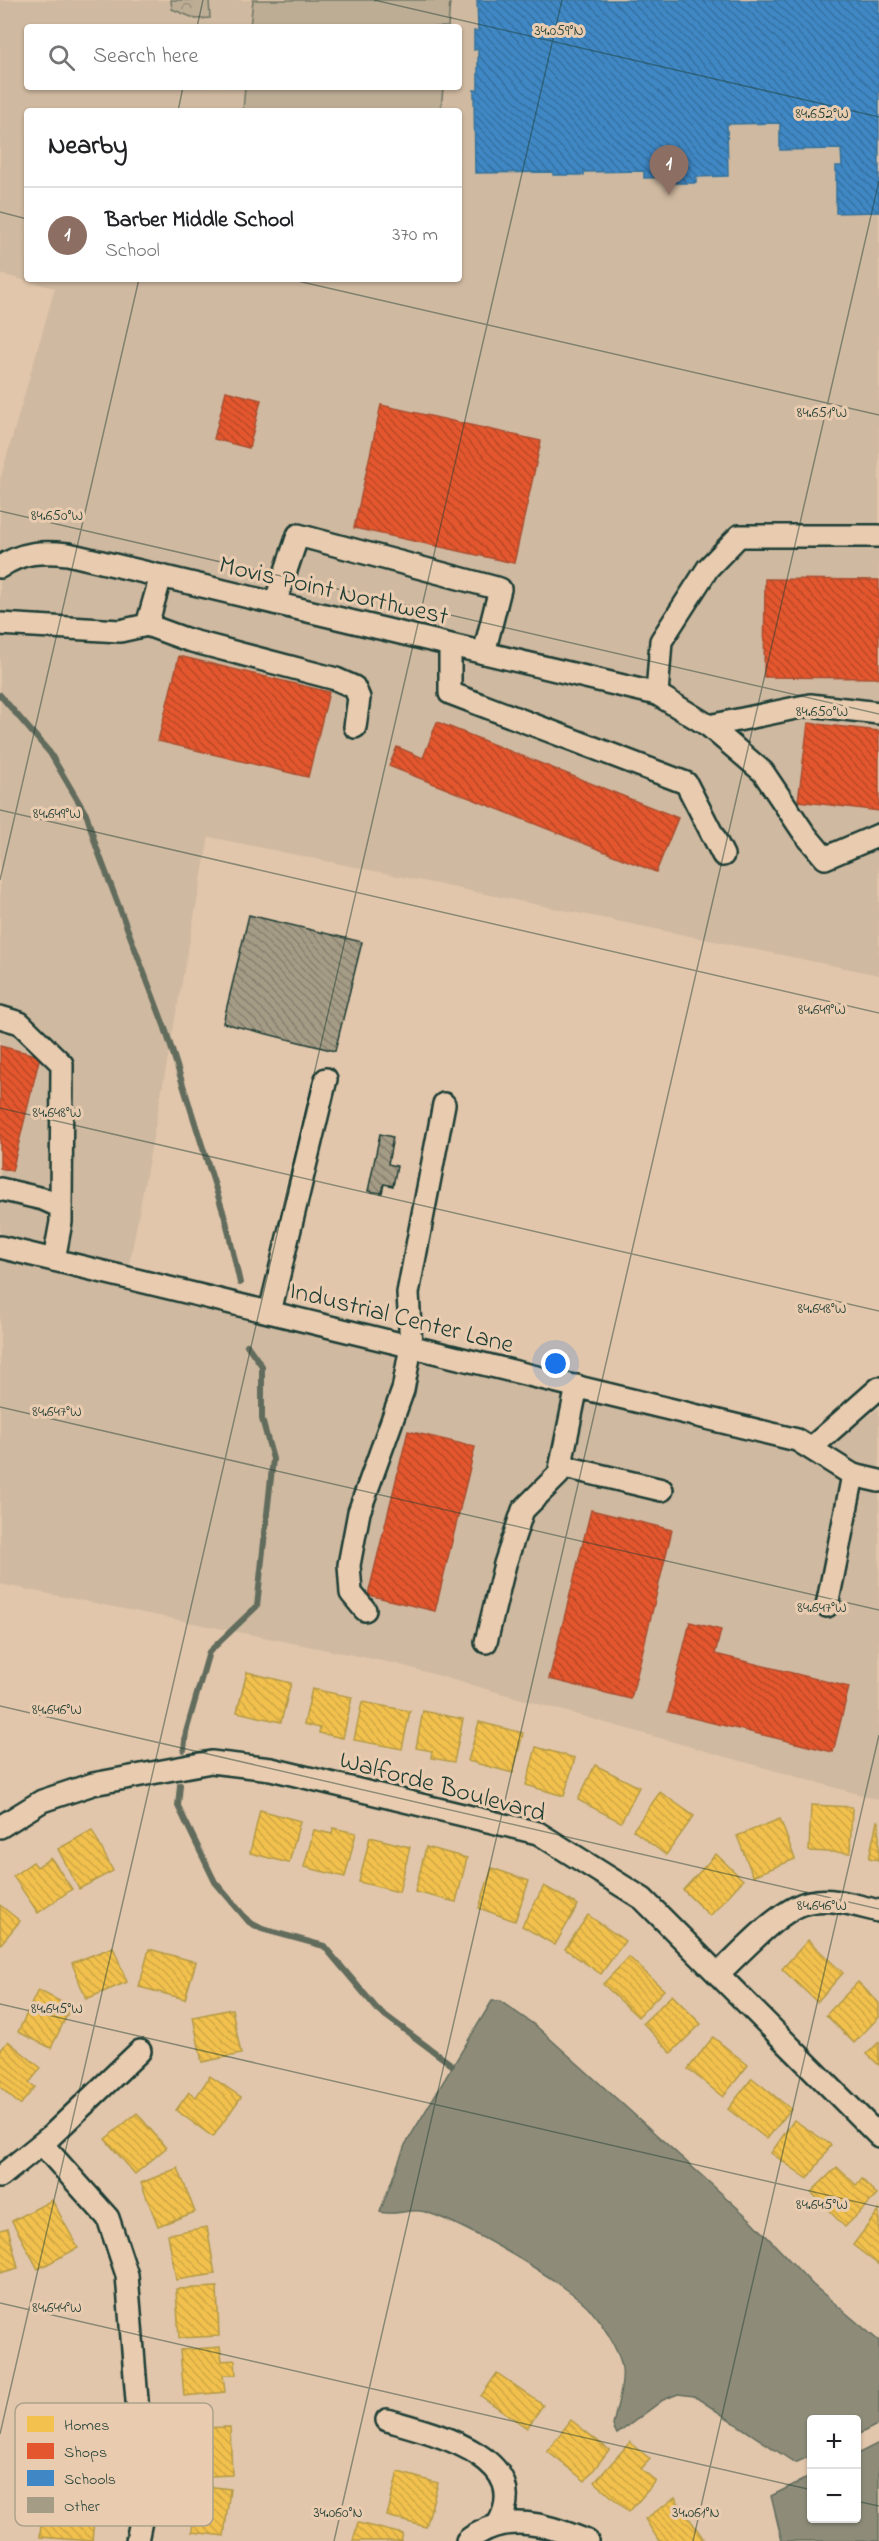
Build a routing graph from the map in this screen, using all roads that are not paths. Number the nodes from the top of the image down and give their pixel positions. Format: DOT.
graph roads {
  1 [pos="879,536"];
  2 [pos="0,567"];
  3 [pos="160,576"];
  4 [pos="275,603"];
  5 [pos="0,624"];
  6 [pos="147,625"];
  7 [pos="450,645"];
  8 [pos="484,653"];
  9 [pos="657,694"];
  10 [pos="879,713"];
  11 [pos="709,726"];
  12 [pos="355,727"];
  13 [pos="879,835"];
  14 [pos="723,855"];
  15 [pos="0,1017"];
  16 [pos="326,1079"];
  17 [pos="444,1104"];
  18 [pos="0,1189"];
  19 [pos="61,1207"];
  20 [pos="0,1247"];
  21 [pos="54,1260"];
  22 [pos="270,1312"];
  23 [pos="411,1346"];
  24 [pos="577,1386"];
  25 [pos="879,1388"];
  26 [pos="811,1448"];
  27 [pos="561,1466"];
  28 [pos="853,1475"];
  29 [pos="879,1481"];
  30 [pos="662,1490"];
  31 [pos="827,1606"];
  32 [pos="365,1610"];
  33 [pos="486,1642"];
  34 [pos="0,1827"];
  35 [pos="879,1911"];
  36 [pos="718,1974"];
  37 [pos="140,2050"];
  38 [pos="879,2136"];
  39 [pos="42,2144"];
  40 [pos="0,2177"];
  41 [pos="137,2403"];
  42 [pos="387,2420"];
  43 [pos="498,2524"];
  44 [pos="140,2526"];
  45 [pos="137,2541"];
  46 [pos="467,2541"];
  47 [pos="587,2541"];
  1 -- 9 [label="street"];
  2 -- 3 [label="street, Movis Point Northwest"];
  3 -- 4 [label="street, Movis Point Northwest"];
  3 -- 6 [label="street"];
  4 -- 7 [label="street, Movis Point Northwest"];
  4 -- 8 [label="street"];
  5 -- 6 [label="street"];
  6 -- 12 [label="street"];
  7 -- 8 [label="street, Movis Point Northwest"];
  7 -- 14 [label="street"];
  8 -- 9 [label="street, Movis Point Northwest"];
  9 -- 11 [label="street, Movis Point Northwest"];
  10 -- 11 [label="street"];
  11 -- 13 [label="street, Movis Point Northwest"];
  15 -- 19 [label="street"];
  16 -- 22 [label="street"];
  17 -- 23 [label="street"];
  18 -- 19 [label="street"];
  19 -- 21 [label="street"];
  20 -- 21 [label="street, Industrial Center Lane"];
  21 -- 22 [label="street, Industrial Center Lane"];
  22 -- 23 [label="street, Industrial Center Lane"];
  23 -- 24 [label="street, Industrial Center Lane"];
  23 -- 32 [label="street"];
  24 -- 26 [label="street, Industrial Center Lane"];
  24 -- 27 [label="street"];
  25 -- 26 [label="street"];
  26 -- 28 [label="street, Industrial Center Lane"];
  27 -- 30 [label="street"];
  27 -- 33 [label="street"];
  28 -- 29 [label="street, Industrial Center Lane"];
  28 -- 31 [label="street"];
  34 -- 36 [label="street, Walforde Boulevard"];
  35 -- 36 [label="street"];
  36 -- 38 [label="street, Walforde Boulevard"];
  37 -- 39 [label="street"];
  39 -- 40 [label="street"];
  39 -- 41 [label="street"];
  42 -- 43 [label="street"];
  43 -- 46 [label="street"];
  43 -- 47 [label="street"];
  44 -- 45 [label="street"];
}
